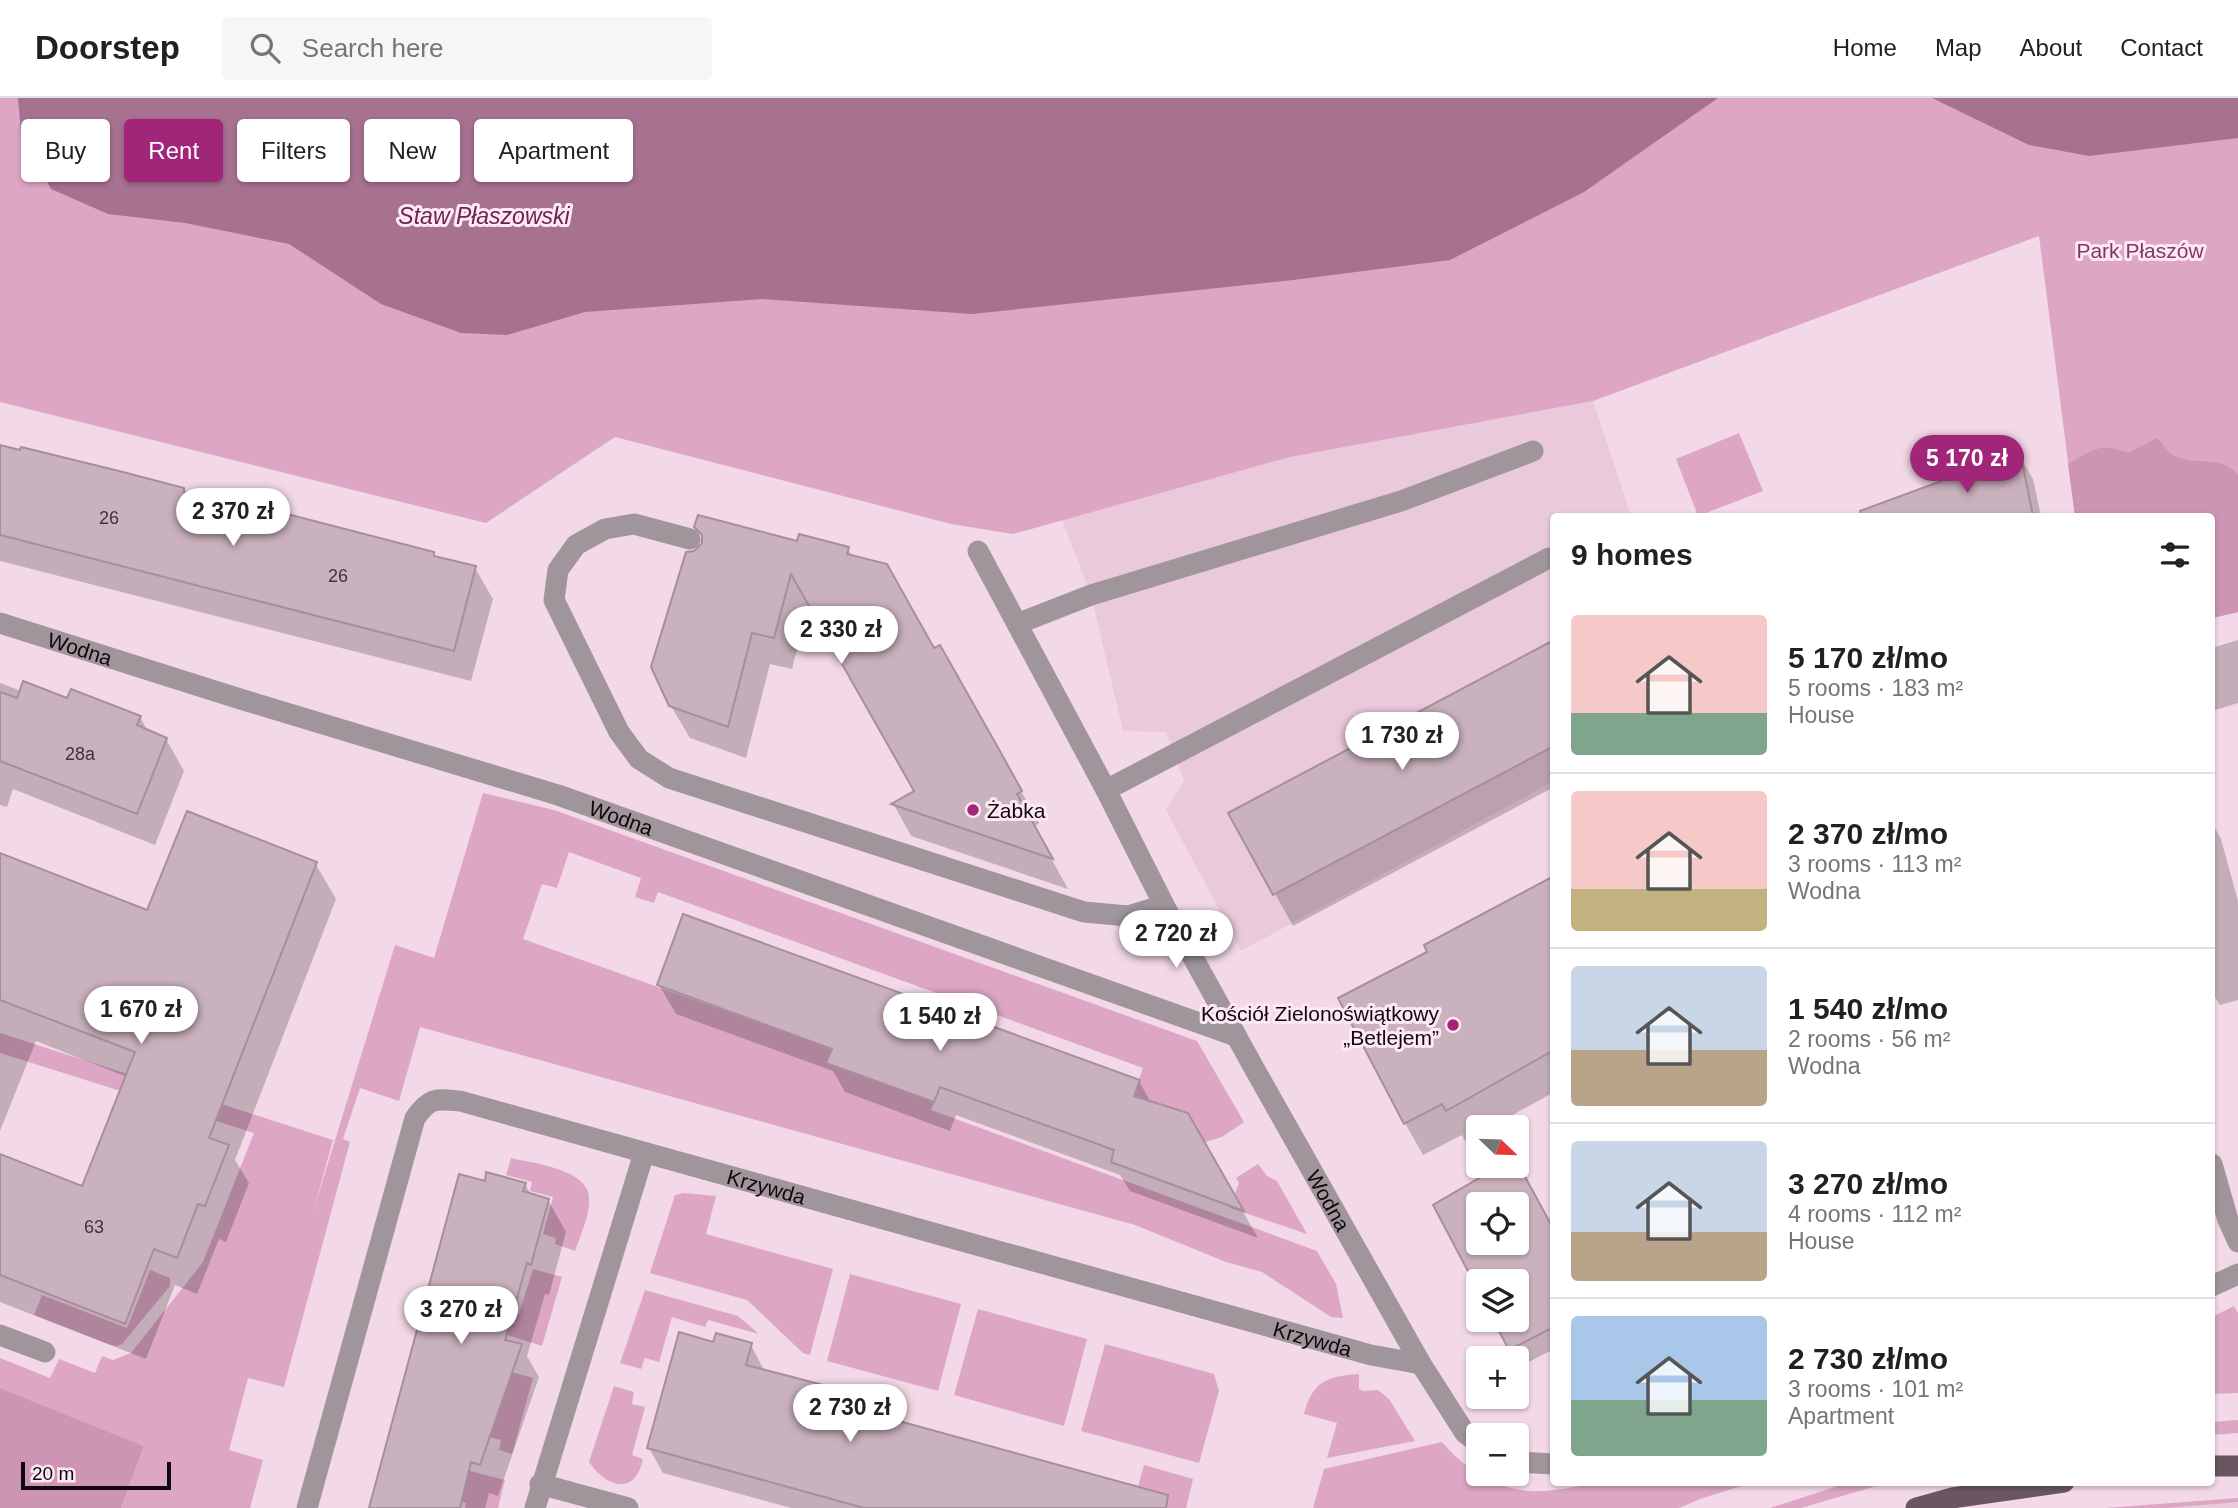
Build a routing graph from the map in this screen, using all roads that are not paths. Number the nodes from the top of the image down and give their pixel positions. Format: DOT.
graph roads {
  1 [pos="1533,451"];
  2 [pos="690,539"];
  3 [pos="978,551"];
  4 [pos="1549,558"];
  5 [pos="0,623"];
  6 [pos="1017,624"];
  7 [pos="1106,790"];
  8 [pos="1164,905"];
  9 [pos="1236,1036"];
  10 [pos="644,1153"];
  11 [pos="2215,1174"];
  12 [pos="2238,1242"];
  13 [pos="2238,1274"];
  14 [pos="2215,1285"];
  15 [pos="0,1335"];
  16 [pos="44,1352"];
  17 [pos="1421,1364"];
  18 [pos="1466,1434"];
  19 [pos="1529,1463"];
  20 [pos="1550,1464"];
  21 [pos="2215,1466"];
  22 [pos="2238,1466"];
  23 [pos="541,1484"];
  24 [pos="2036,1486"];
  25 [pos="307,1508"];
  26 [pos="535,1508"];
  27 [pos="628,1508"];
  28 [pos="1916,1508"];
  1 -- 6 [label="street"];
  2 -- 8 [label="street"];
  3 -- 6 [label="street, Wodna"];
  4 -- 7 [label="street"];
  5 -- 9 [label="street, Wodna"];
  6 -- 7 [label="street, Wodna"];
  7 -- 8 [label="street, Wodna"];
  8 -- 9 [label="street, Wodna"];
  9 -- 17 [label="street, Wodna"];
  10 -- 17 [label="street, Krzywda"];
  10 -- 23 [label="street"];
  10 -- 25 [label="street, Krzywda"];
  11 -- 12 [label="street"];
  13 -- 14 [label="street"];
  15 -- 16 [label="street"];
  17 -- 18 [label="street"];
  19 -- 20 [label="street"];
  21 -- 22 [label="main road"];
  23 -- 26 [label="street"];
  23 -- 27 [label="street"];
  24 -- 28 [label="main road"];
}
